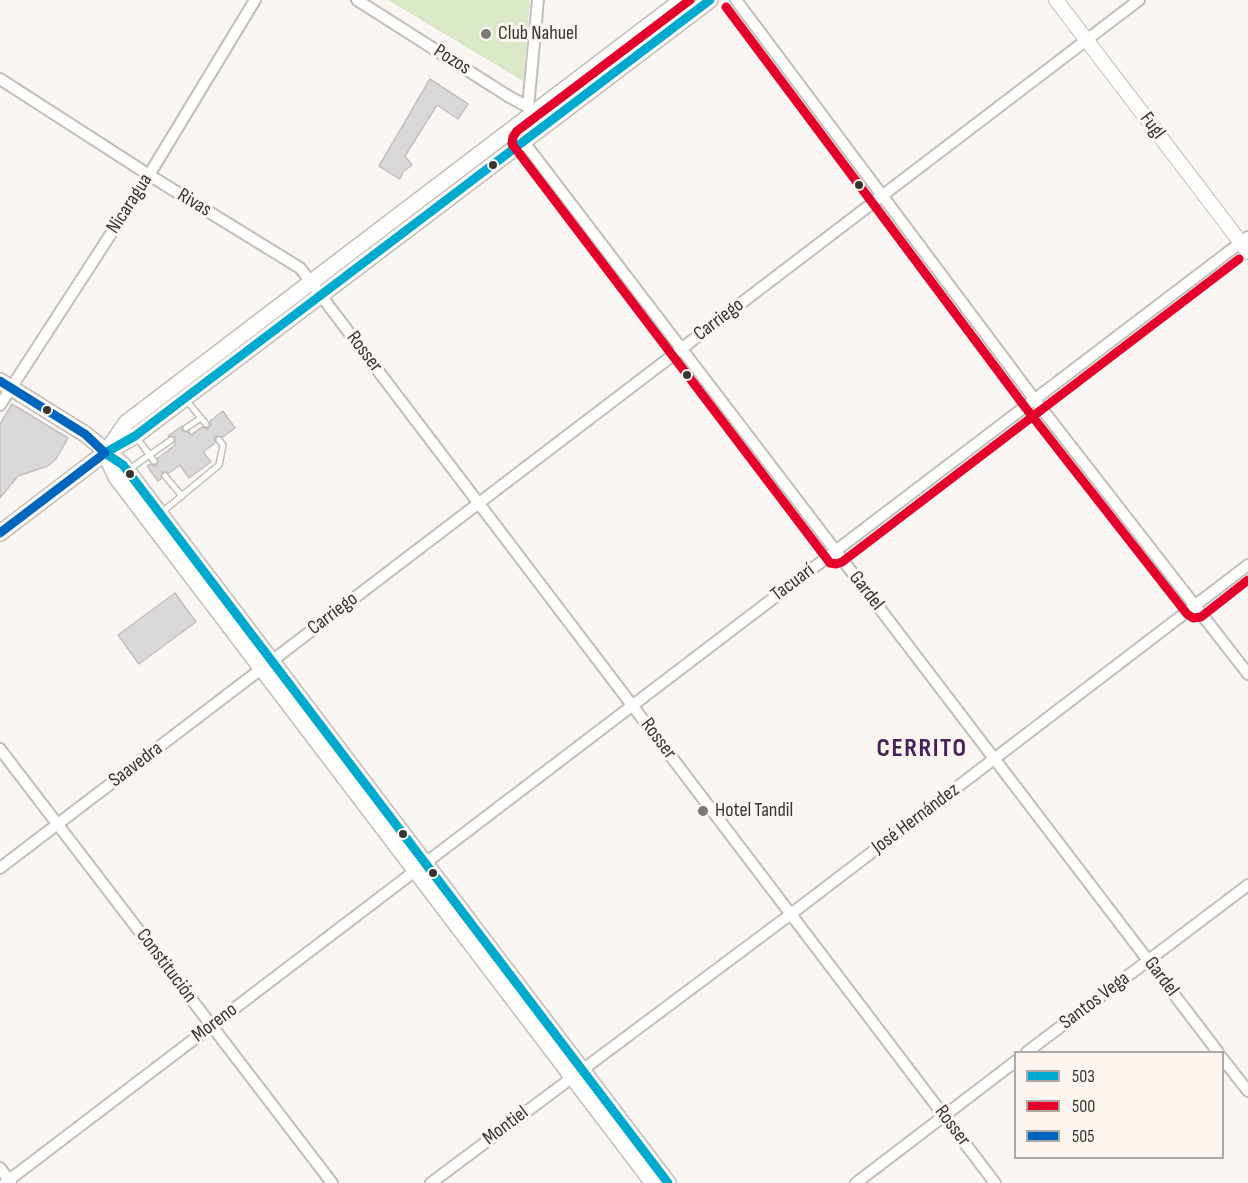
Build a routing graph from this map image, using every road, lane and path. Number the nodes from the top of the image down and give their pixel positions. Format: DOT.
graph roads {
  1 [pos="255,0"];
  2 [pos="357,0"];
  3 [pos="538,0"];
  4 [pos="682,0"];
  5 [pos="710,0"];
  6 [pos="736,0"];
  7 [pos="1056,0"];
  8 [pos="1139,0"];
  9 [pos="1086,40"];
  10 [pos="0,79"];
  11 [pos="535,115"];
  12 [pos="519,135"];
  13 [pos="148,176"];
  14 [pos="883,195"];
  15 [pos="1245,244"];
  16 [pos="310,282"];
  17 [pos="320,295"];
  18 [pos="681,349"];
  19 [pos="5,385"];
  20 [pos="185,398"];
  21 [pos="1035,400"];
  22 [pos="0,405"];
  23 [pos="201,418"];
  24 [pos="206,424"];
  25 [pos="186,428"];
  26 [pos="135,436"];
  27 [pos="171,440"];
  28 [pos="219,440"];
  29 [pos="105,453"];
  30 [pos="149,455"];
  31 [pos="154,461"];
  32 [pos="127,471"];
  33 [pos="165,476"];
  34 [pos="182,496"];
  35 [pos="479,503"];
  36 [pos="160,514"];
  37 [pos="0,532"];
  38 [pos="835,552"];
  39 [pos="1248,565"];
  40 [pos="1196,606"];
  41 [pos="267,665"];
  42 [pos="1248,674"];
  43 [pos="633,705"];
  44 [pos="0,749"];
  45 [pos="995,759"];
  46 [pos="58,824"];
  47 [pos="420,866"];
  48 [pos="0,868"];
  49 [pos="1248,885"];
  50 [pos="791,914"];
  51 [pos="1148,960"];
  52 [pos="211,1026"];
  53 [pos="1030,1051"];
  54 [pos="1216,1051"];
  55 [pos="1224,1061"];
  56 [pos="1014,1064"];
  57 [pos="577,1072"];
  58 [pos="1248,1091"];
  59 [pos="944,1116"];
  60 [pos="0,1168"];
  61 [pos="8,1182"];
  62 [pos="332,1183"];
  63 [pos="431,1183"];
  64 [pos="653,1183"];
  65 [pos="668,1183"];
  66 [pos="856,1183"];
  67 [pos="995,1183"];
  1 -- 13 [label="street, Nicaragua"];
  2 -- 11 [label="street, Pozos"];
  3 -- 11 [label="street"];
  4 -- 11 [label="main road"];
  5 -- 11 [label="main road"];
  6 -- 14 [label="street"];
  7 -- 9 [label="street, Fugl"];
  8 -- 9 [label="street, Carriego"];
  9 -- 14 [label="street, Carriego"];
  9 -- 15 [label="street, Fugl"];
  10 -- 13 [label="street, Rivas"];
  11 -- 12 [label="main road"];
  12 -- 16 [label="main road"];
  12 -- 17 [label="main road"];
  12 -- 18 [label="street, Gardel"];
  13 -- 16 [label="street, Rivas"];
  13 -- 19 [label="street, Nicaragua"];
  14 -- 18 [label="street, Carriego"];
  14 -- 21 [label="street"];
  15 -- 21 [label="street, Tacuarí"];
  16 -- 17 [label="street, Rivas"];
  16 -- 29 [label="main road"];
  17 -- 20 [label="main road"];
  17 -- 35 [label="street, Rosser"];
  18 -- 35 [label="street, Carriego"];
  18 -- 38 [label="street, Gardel"];
  19 -- 22 [label="street, Nicaragua"];
  19 -- 29 [label="main road"];
  20 -- 23 [label="lane"];
  20 -- 26 [label="main road"];
  21 -- 38 [label="street, Tacuarí"];
  21 -- 40 [label="street"];
  23 -- 24 [label="lane"];
  23 -- 25 [label="lane"];
  26 -- 29 [label="main road"];
  26 -- 30 [label="lane"];
  27 -- 30 [label="lane"];
  28 -- 34 [label="lane"];
  29 -- 32 [label="main road"];
  29 -- 37 [label="main road"];
  29 -- 41 [label="main road"];
  30 -- 31 [label="lane"];
  30 -- 32 [label="lane"];
  32 -- 36 [label="main road"];
  33 -- 34 [label="lane"];
  34 -- 36 [label="lane"];
  35 -- 41 [label="street, Carriego"];
  35 -- 43 [label="street, Rosser"];
  36 -- 41 [label="main road"];
  38 -- 43 [label="street, Tacuarí"];
  38 -- 45 [label="street, Gardel"];
  39 -- 40 [label="street, José Hernández"];
  40 -- 42 [label="street"];
  40 -- 45 [label="street, José Hernández"];
  41 -- 46 [label="street, Saavedra"];
  41 -- 47 [label="main road"];
  43 -- 47 [label="street, Tacuarí"];
  43 -- 50 [label="street, Rosser"];
  44 -- 46 [label="street, Constitución"];
  45 -- 50 [label="street, José Hernández"];
  45 -- 51 [label="street, Gardel"];
  46 -- 48 [label="street, Saavedra"];
  46 -- 52 [label="street, Constitución"];
  47 -- 52 [label="street, Moreno"];
  47 -- 57 [label="main road"];
  49 -- 51 [label="street, Santos Vega"];
  50 -- 57 [label="street, José Hernández"];
  50 -- 59 [label="street, Rosser"];
  51 -- 53 [label="street, Santos Vega"];
  51 -- 54 [label="street, Gardel"];
  52 -- 61 [label="street, Moreno"];
  52 -- 62 [label="street, Constitución"];
  55 -- 58 [label="street"];
  56 -- 59 [label="street"];
  57 -- 63 [label="street, Montiel"];
  57 -- 64 [label="main road"];
  57 -- 65 [label="main road"];
  59 -- 66 [label="street"];
  59 -- 67 [label="street, Rosser"];
  60 -- 61 [label="street"];
}
